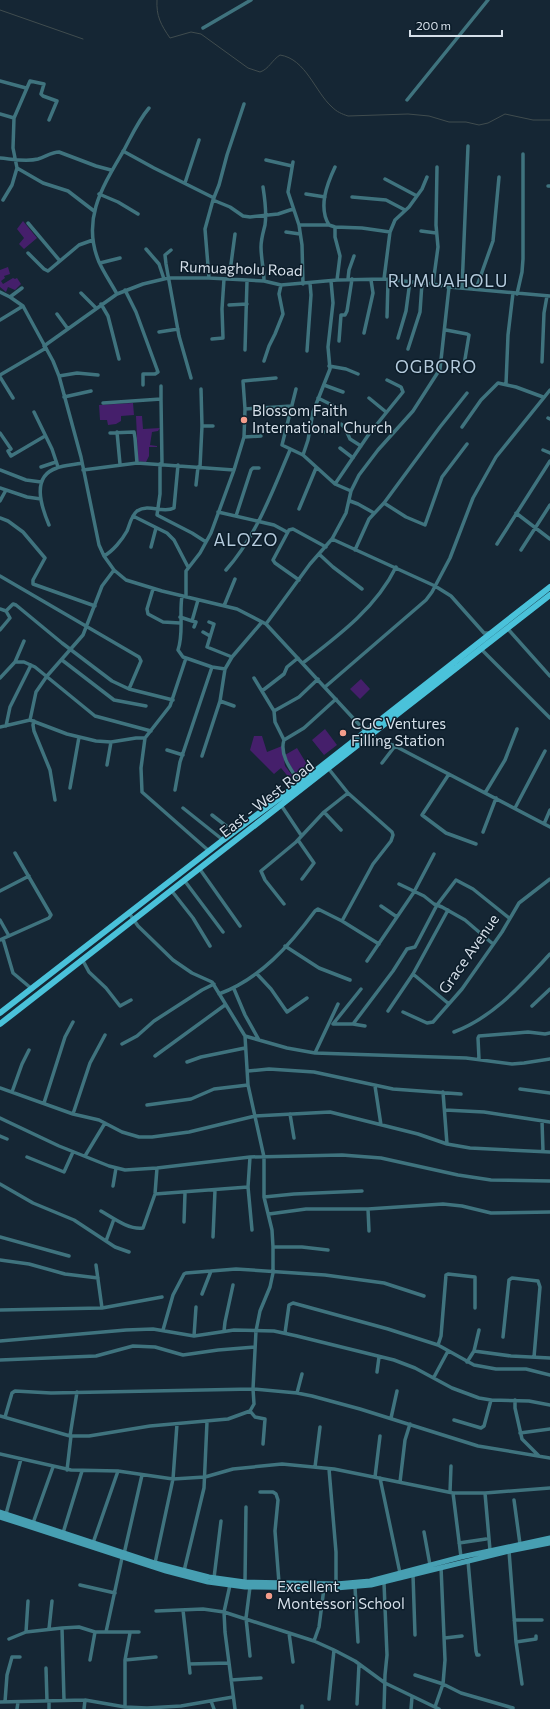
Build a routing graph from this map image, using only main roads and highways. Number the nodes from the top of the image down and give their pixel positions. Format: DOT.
graph roads {
  1 [pos="550,587"];
  2 [pos="550,594"];
  3 [pos="494,634"];
  4 [pos="367,734"];
  5 [pos="0,1013"];
  6 [pos="0,1024"];
  7 [pos="0,1512"];
  8 [pos="0,1517"];
  9 [pos="550,1538"];
  10 [pos="550,1543"];
  11 [pos="123,1556"];
  1 -- 3 [label="main road, East - West Road"];
  2 -- 3 [label="main road, East - West Road"];
  3 -- 4 [label="main road, East - West Road"];
  3 -- 4 [label="main road, East - West Road"];
  4 -- 5 [label="main road, East - West Road"];
  4 -- 6 [label="main road, East - West Road"];
  7 -- 11 [label="main road"];
  8 -- 11 [label="main road"];
  9 -- 11 [label="main road"];
  10 -- 11 [label="main road"];
}
